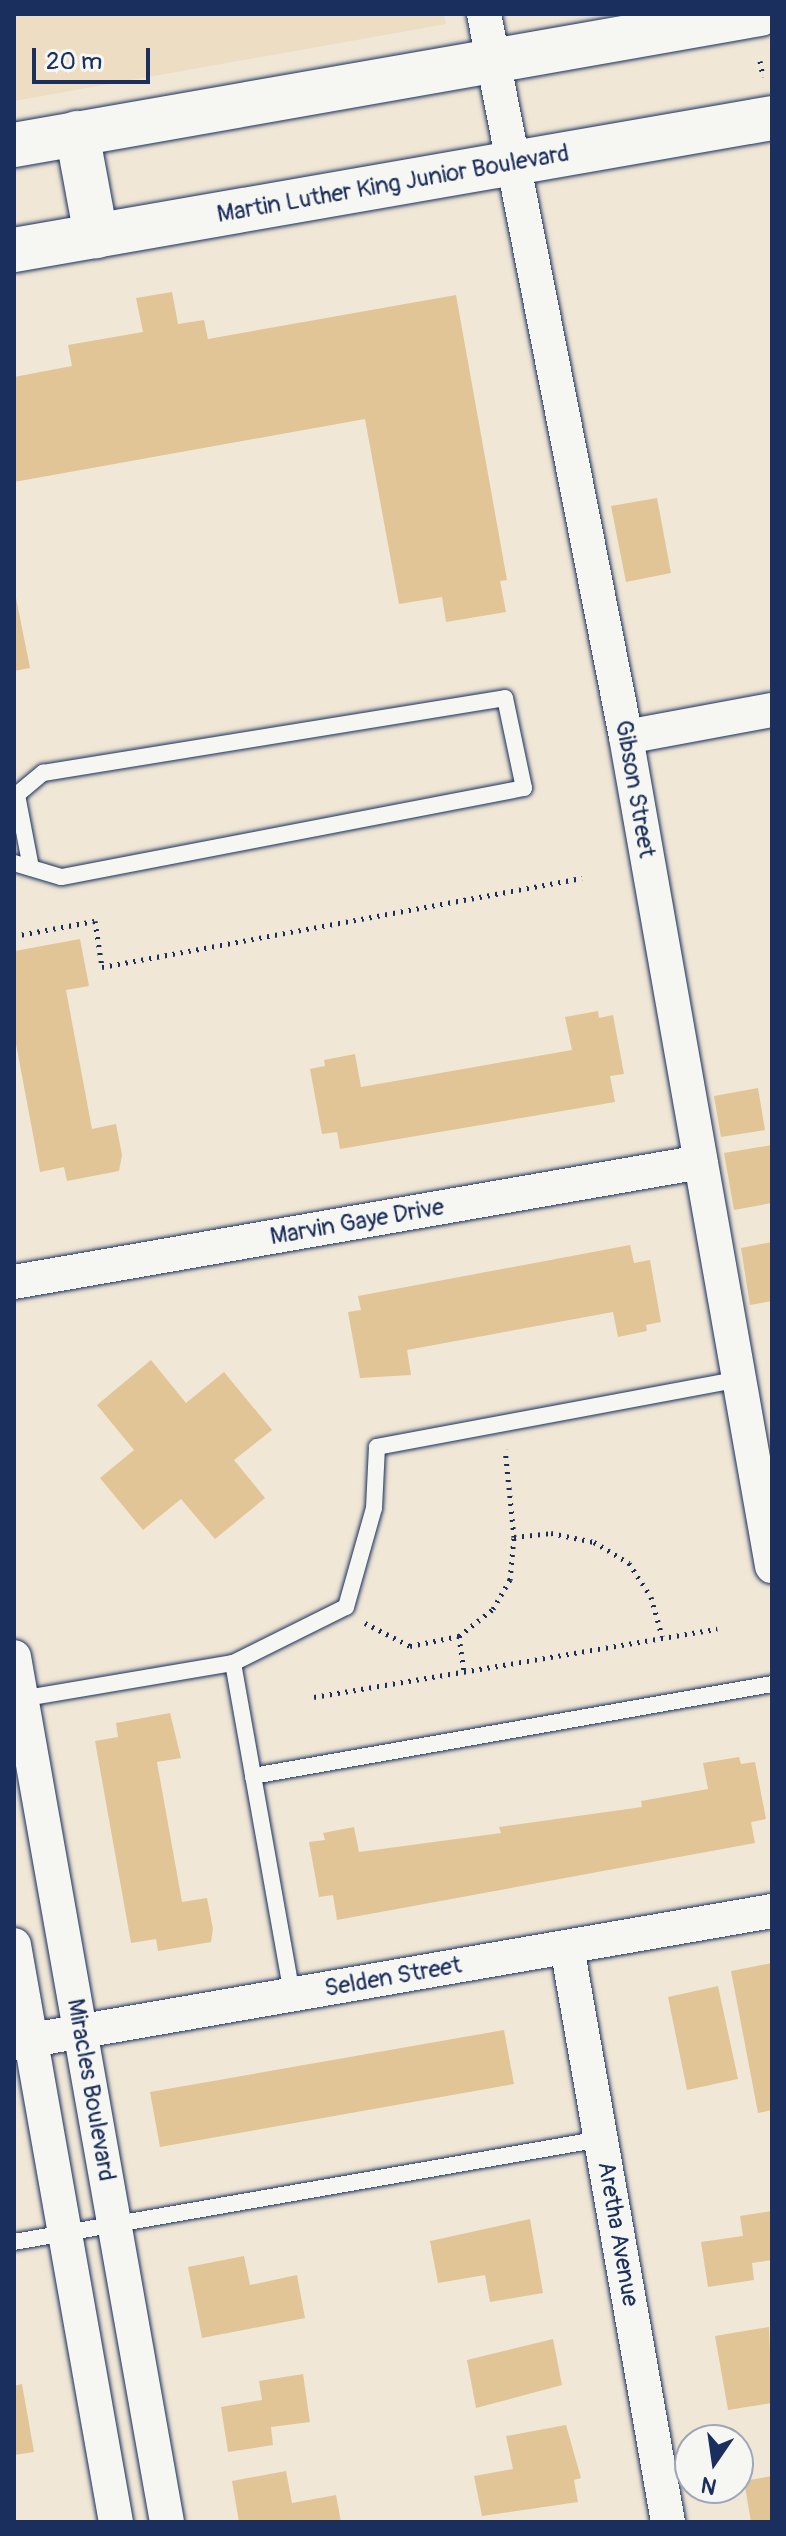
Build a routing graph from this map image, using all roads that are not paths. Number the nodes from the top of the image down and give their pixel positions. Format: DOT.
graph roads {
  1 [pos="484,14"];
  2 [pos="760,14"];
  3 [pos="498,60"];
  4 [pos="772,118"];
  5 [pos="77,133"];
  6 [pos="14,145"];
  7 [pos="515,162"];
  8 [pos="96,236"];
  9 [pos="14,250"];
  10 [pos="772,710"];
  11 [pos="626,737"];
  12 [pos="15,796"];
  13 [pos="22,866"];
  14 [pos="701,1162"];
  15 [pos="14,1282"];
  16 [pos="739,1379"];
  17 [pos="772,1566"];
  18 [pos="14,1657"];
  19 [pos="233,1663"];
  20 [pos="772,1684"];
  21 [pos="18,1699"];
  22 [pos="253,1776"];
  23 [pos="772,1911"];
  24 [pos="14,1945"];
  25 [pos="567,1947"];
  26 [pos="292,1994"];
  27 [pos="81,2031"];
  28 [pos="22,2041"];
  29 [pos="601,2139"];
  30 [pos="115,2224"];
  31 [pos="65,2232"];
  32 [pos="14,2242"];
  33 [pos="166,2517"];
  34 [pos="109,2522"];
  35 [pos="116,2522"];
  36 [pos="668,2522"];
  1 -- 3 [label="street, Gibson Street"];
  2 -- 3 [label="main road"];
  3 -- 5 [label="main road"];
  3 -- 7 [label="street, Gibson Street"];
  4 -- 7 [label="main road, Martin Luther King Junior Boulevard"];
  5 -- 6 [label="main road"];
  5 -- 8 [label="main road"];
  7 -- 8 [label="main road, Martin Luther King Junior Boulevard"];
  7 -- 11 [label="street, Gibson Street"];
  8 -- 9 [label="main road, Martin Luther King Junior Boulevard"];
  10 -- 11 [label="street"];
  11 -- 14 [label="street, Gibson Street"];
  12 -- 13 [label="lane"];
  12 -- 13 [label="lane"];
  14 -- 15 [label="street, Marvin Gaye Drive"];
  14 -- 16 [label="street, Gibson Street"];
  16 -- 17 [label="street, Gibson Street"];
  16 -- 19 [label="lane"];
  18 -- 21 [label="street, Miracles Boulevard"];
  19 -- 21 [label="lane"];
  19 -- 22 [label="lane"];
  20 -- 22 [label="lane"];
  21 -- 27 [label="street, Miracles Boulevard"];
  22 -- 26 [label="lane"];
  23 -- 25 [label="street, Selden Street"];
  24 -- 28 [label="street"];
  25 -- 26 [label="street, Selden Street"];
  25 -- 29 [label="street, Aretha Avenue"];
  26 -- 27 [label="street, Selden Street"];
  27 -- 28 [label="street, Selden Street"];
  27 -- 30 [label="street, Miracles Boulevard"];
  28 -- 31 [label="street"];
  29 -- 30 [label="lane"];
  29 -- 36 [label="street, Aretha Avenue"];
  30 -- 31 [label="lane"];
  30 -- 33 [label="street, Miracles Boulevard"];
  31 -- 32 [label="lane"];
  31 -- 35 [label="street"];
  33 -- 35 [label="street"];
  34 -- 35 [label="street"];
}
